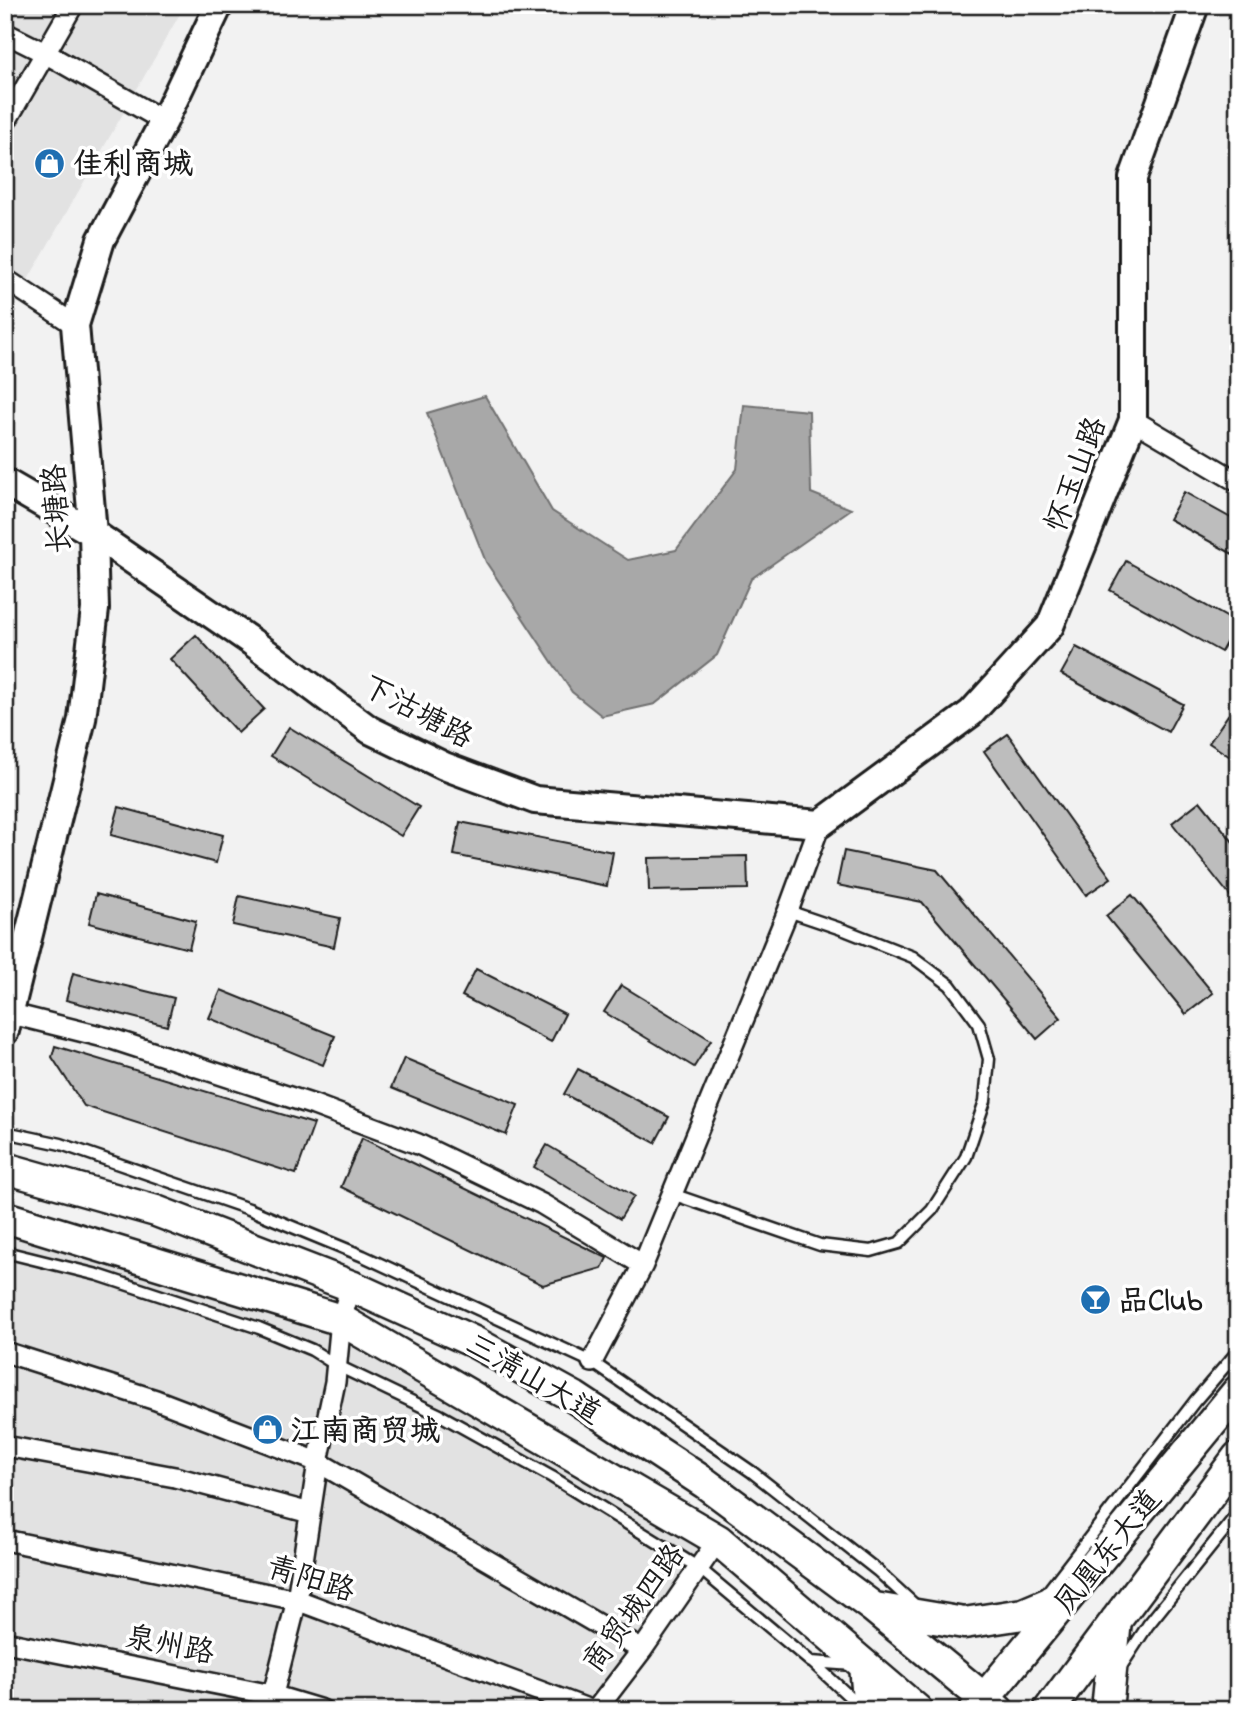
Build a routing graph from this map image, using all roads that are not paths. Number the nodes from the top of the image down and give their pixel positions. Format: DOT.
graph roads {
  1 [pos="73,5"];
  2 [pos="219,5"];
  3 [pos="1195,5"];
  4 [pos="5,33"];
  5 [pos="45,53"];
  6 [pos="164,121"];
  7 [pos="5,123"];
  8 [pos="5,279"];
  9 [pos="75,325"];
  10 [pos="1133,420"];
  11 [pos="5,482"];
  12 [pos="1238,482"];
  13 [pos="93,533"];
  14 [pos="820,824"];
  15 [pos="788,911"];
  16 [pos="7,1022"];
  17 [pos="5,1132"];
  18 [pos="5,1168"];
  19 [pos="672,1194"];
  20 [pos="5,1217"];
  21 [pos="5,1252"];
  22 [pos="643,1265"];
  23 [pos="351,1286"];
  24 [pos="341,1320"];
  25 [pos="1238,1351"];
  26 [pos="5,1352"];
  27 [pos="593,1362"];
  28 [pos="337,1364"];
  29 [pos="1238,1391"];
  30 [pos="5,1446"];
  31 [pos="1238,1457"];
  32 [pos="318,1462"];
  33 [pos="310,1513"];
  34 [pos="1238,1513"];
  35 [pos="5,1540"];
  36 [pos="718,1540"];
  37 [pos="699,1568"];
  38 [pos="1071,1594"];
  39 [pos="297,1601"];
  40 [pos="874,1608"];
  41 [pos="1034,1609"];
  42 [pos="928,1617"];
  43 [pos="1116,1620"];
  44 [pos="5,1642"];
  45 [pos="642,1650"];
  46 [pos="811,1662"];
  47 [pos="865,1666"];
  48 [pos="1108,1698"];
  49 [pos="271,1702"];
  50 [pos="986,1706"];
  51 [pos="322,1710"];
  52 [pos="590,1710"];
  53 [pos="596,1710"];
  54 [pos="867,1710"];
  55 [pos="918,1710"];
  56 [pos="1049,1710"];
  1 -- 5 [label="street"];
  2 -- 6 [label="street, 长塘路"];
  3 -- 10 [label="street, 怀玉山路"];
  4 -- 5 [label="street"];
  5 -- 6 [label="street"];
  5 -- 7 [label="street"];
  6 -- 9 [label="street, 长塘路"];
  8 -- 9 [label="street"];
  9 -- 13 [label="street, 长塘路"];
  10 -- 12 [label="street"];
  10 -- 14 [label="street, 怀玉山路"];
  11 -- 13 [label="street, 下沽塘路"];
  13 -- 14 [label="street, 下沽塘路"];
  13 -- 16 [label="street, 长塘路"];
  14 -- 15 [label="street"];
  15 -- 19 [label="street"];
  15 -- 19 [label="lane"];
  16 -- 22 [label="street"];
  17 -- 27 [label="lane"];
  18 -- 23 [label="main road, 三清山大道"];
  19 -- 22 [label="street"];
  20 -- 24 [label="main road, 三清山大道"];
  21 -- 28 [label="lane"];
  22 -- 27 [label="street"];
  23 -- 24 [label="street"];
  23 -- 40 [label="main road, 三清山大道"];
  24 -- 28 [label="street"];
  24 -- 36 [label="main road, 三清山大道"];
  25 -- 41 [label="lane"];
  26 -- 32 [label="street"];
  27 -- 42 [label="lane"];
  28 -- 32 [label="street"];
  28 -- 37 [label="lane"];
  29 -- 38 [label="main road, 凤凰东大道"];
  30 -- 33 [label="street"];
  31 -- 43 [label="main road, 凤凰东大道"];
  32 -- 33 [label="street"];
  32 -- 45 [label="street"];
  33 -- 39 [label="street"];
  34 -- 48 [label="lane"];
  35 -- 39 [label="street, 青阳路"];
  36 -- 37 [label="street, 商贸城四路"];
  36 -- 47 [label="main road, 三清山大道"];
  37 -- 45 [label="street, 商贸城四路"];
  37 -- 46 [label="lane"];
  38 -- 41 [label="main road"];
  38 -- 50 [label="main road, 凤凰东大道"];
  39 -- 49 [label="street"];
  39 -- 52 [label="street, 青阳路"];
  40 -- 42 [label="main road"];
  40 -- 50 [label="main road, 三清山大道"];
  41 -- 42 [label="main road"];
  43 -- 48 [label="main road"];
  43 -- 56 [label="main road, 凤凰东大道"];
  44 -- 49 [label="street, 泉州路"];
  45 -- 53 [label="street, 商贸城四路"];
  46 -- 47 [label="lane"];
  46 -- 54 [label="lane"];
  47 -- 54 [label="main road"];
  47 -- 55 [label="main road, 三清山大道"];
  49 -- 51 [label="street, 泉州路"];
}
